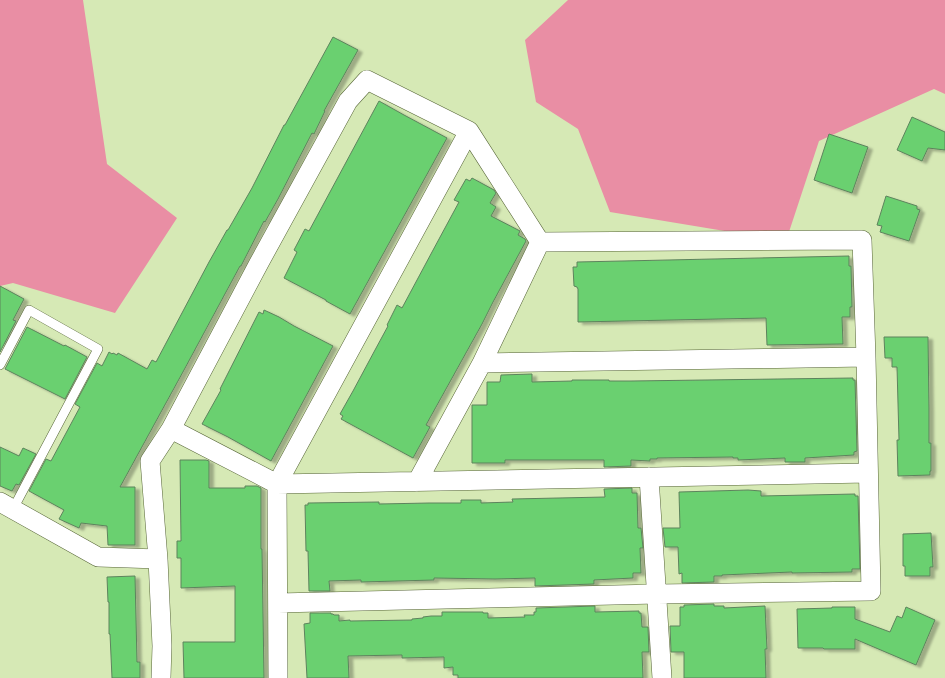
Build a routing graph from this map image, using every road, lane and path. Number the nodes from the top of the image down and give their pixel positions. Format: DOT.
graph roads {
  1 [pos="469,132"];
  2 [pos="540,242"];
  3 [pos="866,357"];
  4 [pos="482,363"];
  5 [pos="0,365"];
  6 [pos="172,429"];
  7 [pos="868,472"];
  8 [pos="649,477"];
  9 [pos="417,482"];
  10 [pos="277,484"];
  11 [pos="6,505"];
  12 [pos="158,559"];
  13 [pos="657,594"];
  14 [pos="278,603"];
  15 [pos="161,678"];
  16 [pos="278,678"];
  17 [pos="662,678"];
  1 -- 2 [label="street"];
  1 -- 6 [label="street"];
  1 -- 10 [label="street"];
  2 -- 3 [label="street"];
  2 -- 4 [label="street"];
  3 -- 4 [label="street"];
  3 -- 7 [label="street"];
  4 -- 9 [label="street"];
  5 -- 11 [label="lane"];
  6 -- 10 [label="street"];
  6 -- 12 [label="street"];
  7 -- 8 [label="street"];
  7 -- 13 [label="street"];
  8 -- 9 [label="street"];
  8 -- 13 [label="street"];
  9 -- 10 [label="street"];
  10 -- 14 [label="street"];
  11 -- 12 [label="street"];
  12 -- 15 [label="street"];
  13 -- 14 [label="street"];
  13 -- 17 [label="street"];
  14 -- 16 [label="street"];
}
